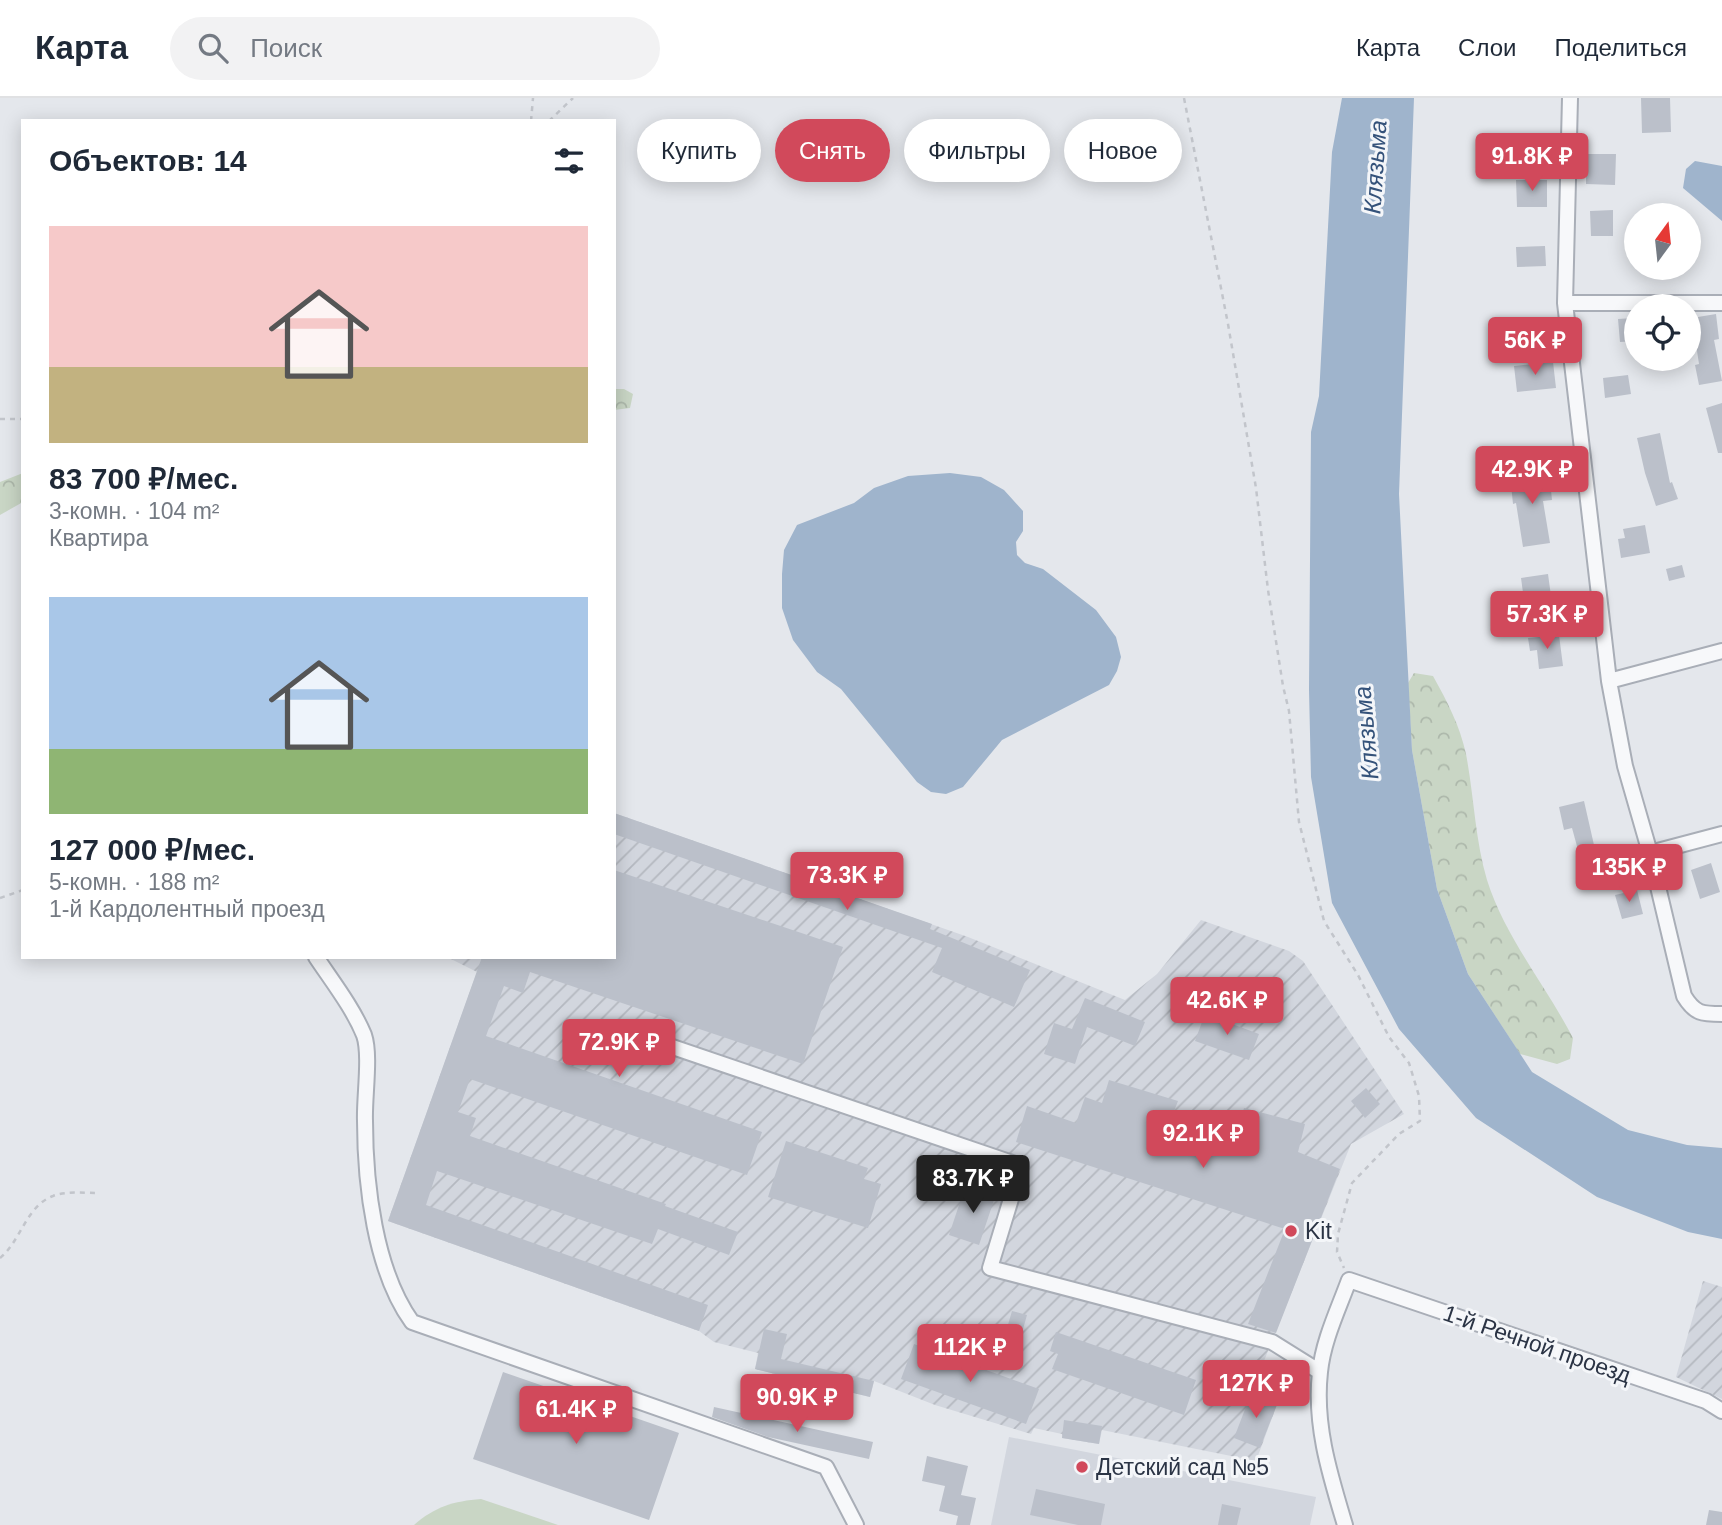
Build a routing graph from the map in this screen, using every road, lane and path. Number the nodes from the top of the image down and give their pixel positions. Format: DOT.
graph roads {
  1 [pos="533,98"];
  2 [pos="573,98"];
  3 [pos="1184,98"];
  4 [pos="1570,98"];
  5 [pos="531,119"];
  6 [pos="551,119"];
  7 [pos="1565,303"];
  8 [pos="1722,303"];
  9 [pos="0,419"];
  10 [pos="21,419"];
  11 [pos="1722,651"];
  12 [pos="1609,681"];
  13 [pos="1722,834"];
  14 [pos="1650,853"];
  15 [pos="21,891"];
  16 [pos="0,898"];
  17 [pos="317,959"];
  18 [pos="1722,1014"];
  19 [pos="655,1041"];
  20 [pos="97,1193"];
  21 [pos="0,1258"];
  22 [pos="1349,1280"];
  23 [pos="1320,1372"];
  24 [pos="1722,1411"];
  25 [pos="859,1524"];
  26 [pos="1345,1525"];
  1 -- 5 [label="path"];
  2 -- 6 [label="path"];
  3 -- 22 [label="path"];
  4 -- 7 [label="street"];
  7 -- 8 [label="street"];
  7 -- 12 [label="street"];
  9 -- 10 [label="path"];
  11 -- 12 [label="street"];
  12 -- 14 [label="street"];
  13 -- 14 [label="street"];
  14 -- 18 [label="street"];
  15 -- 16 [label="path"];
  17 -- 25 [label="street"];
  19 -- 23 [label="street"];
  20 -- 21 [label="path"];
  22 -- 23 [label="street"];
  22 -- 24 [label="street, 1-й Речной проезд"];
  23 -- 26 [label="street"];
}
